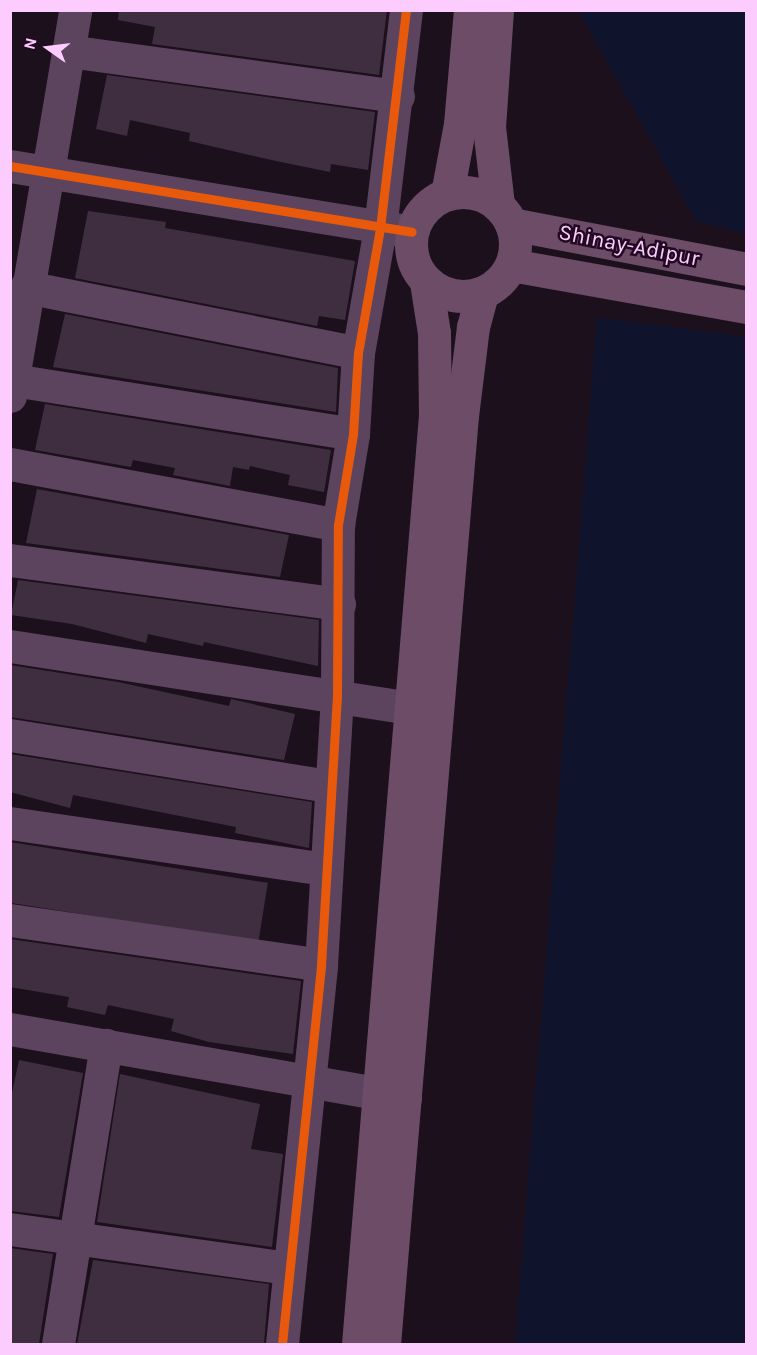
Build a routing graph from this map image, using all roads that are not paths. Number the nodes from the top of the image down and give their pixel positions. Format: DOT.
graph roads {
  1 [pos="75,10"];
  2 [pos="406,10"];
  3 [pos="470,10"];
  4 [pos="497,10"];
  5 [pos="68,51"];
  6 [pos="398,96"];
  7 [pos="10,166"];
  8 [pos="48,173"];
  9 [pos="447,194"];
  10 [pos="504,214"];
  11 [pos="396,230"];
  12 [pos="511,265"];
  13 [pos="747,269"];
  14 [pos="426,282"];
  15 [pos="26,287"];
  16 [pos="482,293"];
  17 [pos="747,307"];
  18 [pos="358,353"];
  19 [pos="12,388"];
  20 [pos="353,434"];
  21 [pos="10,464"];
  22 [pos="338,525"];
  23 [pos="10,560"];
  24 [pos="339,604"];
  25 [pos="10,646"];
  26 [pos="337,696"];
  27 [pos="411,708"];
  28 [pos="10,735"];
  29 [pos="330,786"];
  30 [pos="10,823"];
  31 [pos="326,869"];
  32 [pos="10,920"];
  33 [pos="321,965"];
  34 [pos="10,1029"];
  35 [pos="106,1045"];
  36 [pos="310,1081"];
  37 [pos="392,1095"];
  38 [pos="10,1229"];
  39 [pos="75,1239"];
  40 [pos="289,1268"];
  41 [pos="58,1344"];
  42 [pos="282,1344"];
  43 [pos="358,1344"];
  44 [pos="384,1344"];
  1 -- 5 [label="street"];
  2 -- 6 [label="street"];
  3 -- 9 [label="main road"];
  4 -- 10 [label="main road"];
  5 -- 6 [label="street"];
  5 -- 8 [label="street"];
  6 -- 11 [label="street"];
  7 -- 8 [label="street"];
  8 -- 11 [label="street"];
  8 -- 15 [label="street"];
  9 -- 10 [label="main road"];
  9 -- 11 [label="main road"];
  10 -- 12 [label="main road"];
  10 -- 13 [label="main road, Shinay-Adipur"];
  11 -- 14 [label="main road"];
  11 -- 18 [label="street"];
  12 -- 16 [label="main road"];
  12 -- 17 [label="main road, Shinay-Adipur"];
  14 -- 16 [label="main road"];
  14 -- 27 [label="main road"];
  15 -- 18 [label="street"];
  15 -- 19 [label="street"];
  16 -- 37 [label="main road"];
  18 -- 20 [label="street"];
  19 -- 20 [label="street"];
  20 -- 22 [label="street"];
  21 -- 22 [label="street"];
  22 -- 24 [label="street"];
  23 -- 24 [label="street"];
  24 -- 26 [label="street"];
  25 -- 26 [label="street"];
  26 -- 27 [label="street"];
  26 -- 29 [label="street"];
  27 -- 37 [label="main road"];
  28 -- 29 [label="street"];
  29 -- 31 [label="street"];
  30 -- 31 [label="street"];
  31 -- 33 [label="street"];
  32 -- 33 [label="street"];
  33 -- 36 [label="street"];
  34 -- 35 [label="street"];
  35 -- 36 [label="street"];
  35 -- 39 [label="street"];
  36 -- 37 [label="street"];
  36 -- 40 [label="street"];
  37 -- 43 [label="main road"];
  37 -- 44 [label="main road"];
  38 -- 39 [label="street"];
  39 -- 40 [label="street"];
  39 -- 41 [label="street"];
  40 -- 42 [label="street"];
}
